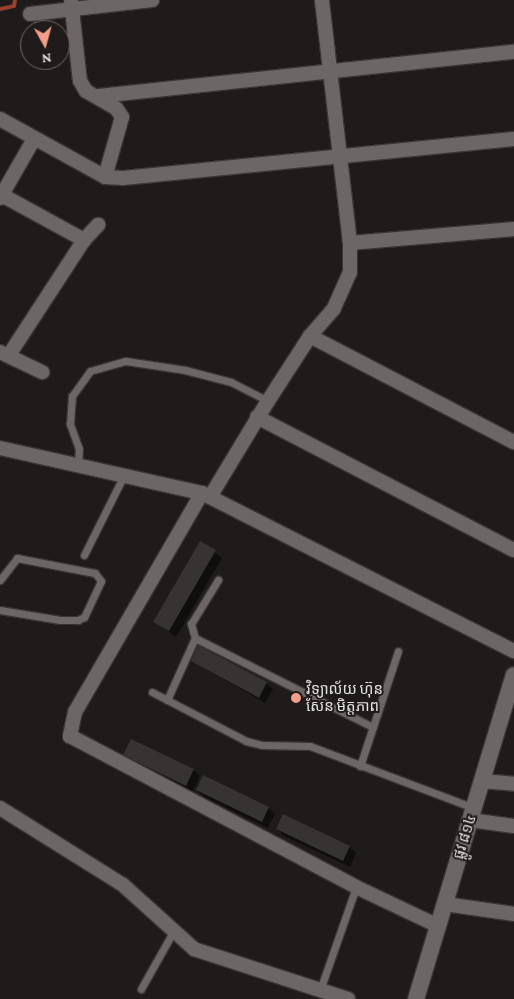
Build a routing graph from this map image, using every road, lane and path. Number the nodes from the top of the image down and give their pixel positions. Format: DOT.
graph roads {
  1 [pos="152,0"];
  2 [pos="322,0"];
  3 [pos="71,5"];
  4 [pos="30,14"];
  5 [pos="514,52"];
  6 [pos="328,71"];
  7 [pos="99,96"];
  8 [pos="0,119"];
  9 [pos="514,138"];
  10 [pos="34,139"];
  11 [pos="338,155"];
  12 [pos="104,177"];
  13 [pos="1,195"];
  14 [pos="98,225"];
  15 [pos="514,229"];
  16 [pos="84,240"];
  17 [pos="350,243"];
  18 [pos="310,336"];
  19 [pos="5,354"];
  20 [pos="42,372"];
  21 [pos="268,401"];
  22 [pos="257,417"];
  23 [pos="514,442"];
  24 [pos="0,448"];
  25 [pos="78,463"];
  26 [pos="124,475"];
  27 [pos="206,495"];
  28 [pos="514,550"];
  29 [pos="84,555"];
  30 [pos="0,580"];
  31 [pos="218,580"];
  32 [pos="0,610"];
  33 [pos="195,638"];
  34 [pos="398,651"];
  35 [pos="514,652"];
  36 [pos="513,683"];
  37 [pos="152,692"];
  38 [pos="167,700"];
  39 [pos="373,727"];
  40 [pos="360,766"];
  41 [pos="482,780"];
  42 [pos="514,784"];
  43 [pos="0,808"];
  44 [pos="472,814"];
  45 [pos="514,826"];
  46 [pos="356,887"];
  47 [pos="445,904"];
  48 [pos="514,914"];
  49 [pos="438,926"];
  50 [pos="173,932"];
  51 [pos="141,989"];
  52 [pos="320,990"];
  53 [pos="348,999"];
  54 [pos="416,999"];
  1 -- 3 [label="street"];
  2 -- 6 [label="street"];
  3 -- 4 [label="street"];
  3 -- 7 [label="street"];
  5 -- 6 [label="street"];
  6 -- 7 [label="street"];
  6 -- 11 [label="street"];
  7 -- 12 [label="street"];
  8 -- 10 [label="street"];
  9 -- 11 [label="street"];
  10 -- 12 [label="street"];
  10 -- 13 [label="street"];
  11 -- 12 [label="street"];
  11 -- 17 [label="street"];
  13 -- 16 [label="street"];
  14 -- 16 [label="street"];
  15 -- 17 [label="street"];
  16 -- 19 [label="street"];
  17 -- 18 [label="street"];
  18 -- 21 [label="street"];
  18 -- 23 [label="street"];
  19 -- 20 [label="street"];
  21 -- 22 [label="street"];
  21 -- 25 [label="lane"];
  22 -- 27 [label="street"];
  22 -- 28 [label="street"];
  24 -- 25 [label="street"];
  25 -- 26 [label="street"];
  26 -- 27 [label="street"];
  26 -- 29 [label="lane"];
  27 -- 35 [label="street"];
  27 -- 46 [label="street"];
  30 -- 32 [label="lane"];
  31 -- 33 [label="lane"];
  33 -- 38 [label="lane"];
  33 -- 39 [label="lane"];
  34 -- 39 [label="lane"];
  36 -- 41 [label="street, ផ្លូវ ៨១៤"];
  37 -- 38 [label="lane"];
  38 -- 40 [label="lane"];
  39 -- 40 [label="lane"];
  40 -- 44 [label="lane"];
  41 -- 42 [label="street"];
  41 -- 44 [label="street, ផ្លូវ ៨១៤"];
  43 -- 50 [label="street"];
  44 -- 45 [label="street"];
  44 -- 47 [label="street, ផ្លូវ ៨១៤"];
  46 -- 49 [label="street"];
  46 -- 52 [label="lane"];
  47 -- 48 [label="street"];
  47 -- 49 [label="street, ផ្លូវ ៨១៤"];
  49 -- 54 [label="street, ផ្លូវ ៨១៤"];
  50 -- 51 [label="lane"];
  50 -- 52 [label="street"];
  52 -- 53 [label="street"];
}
